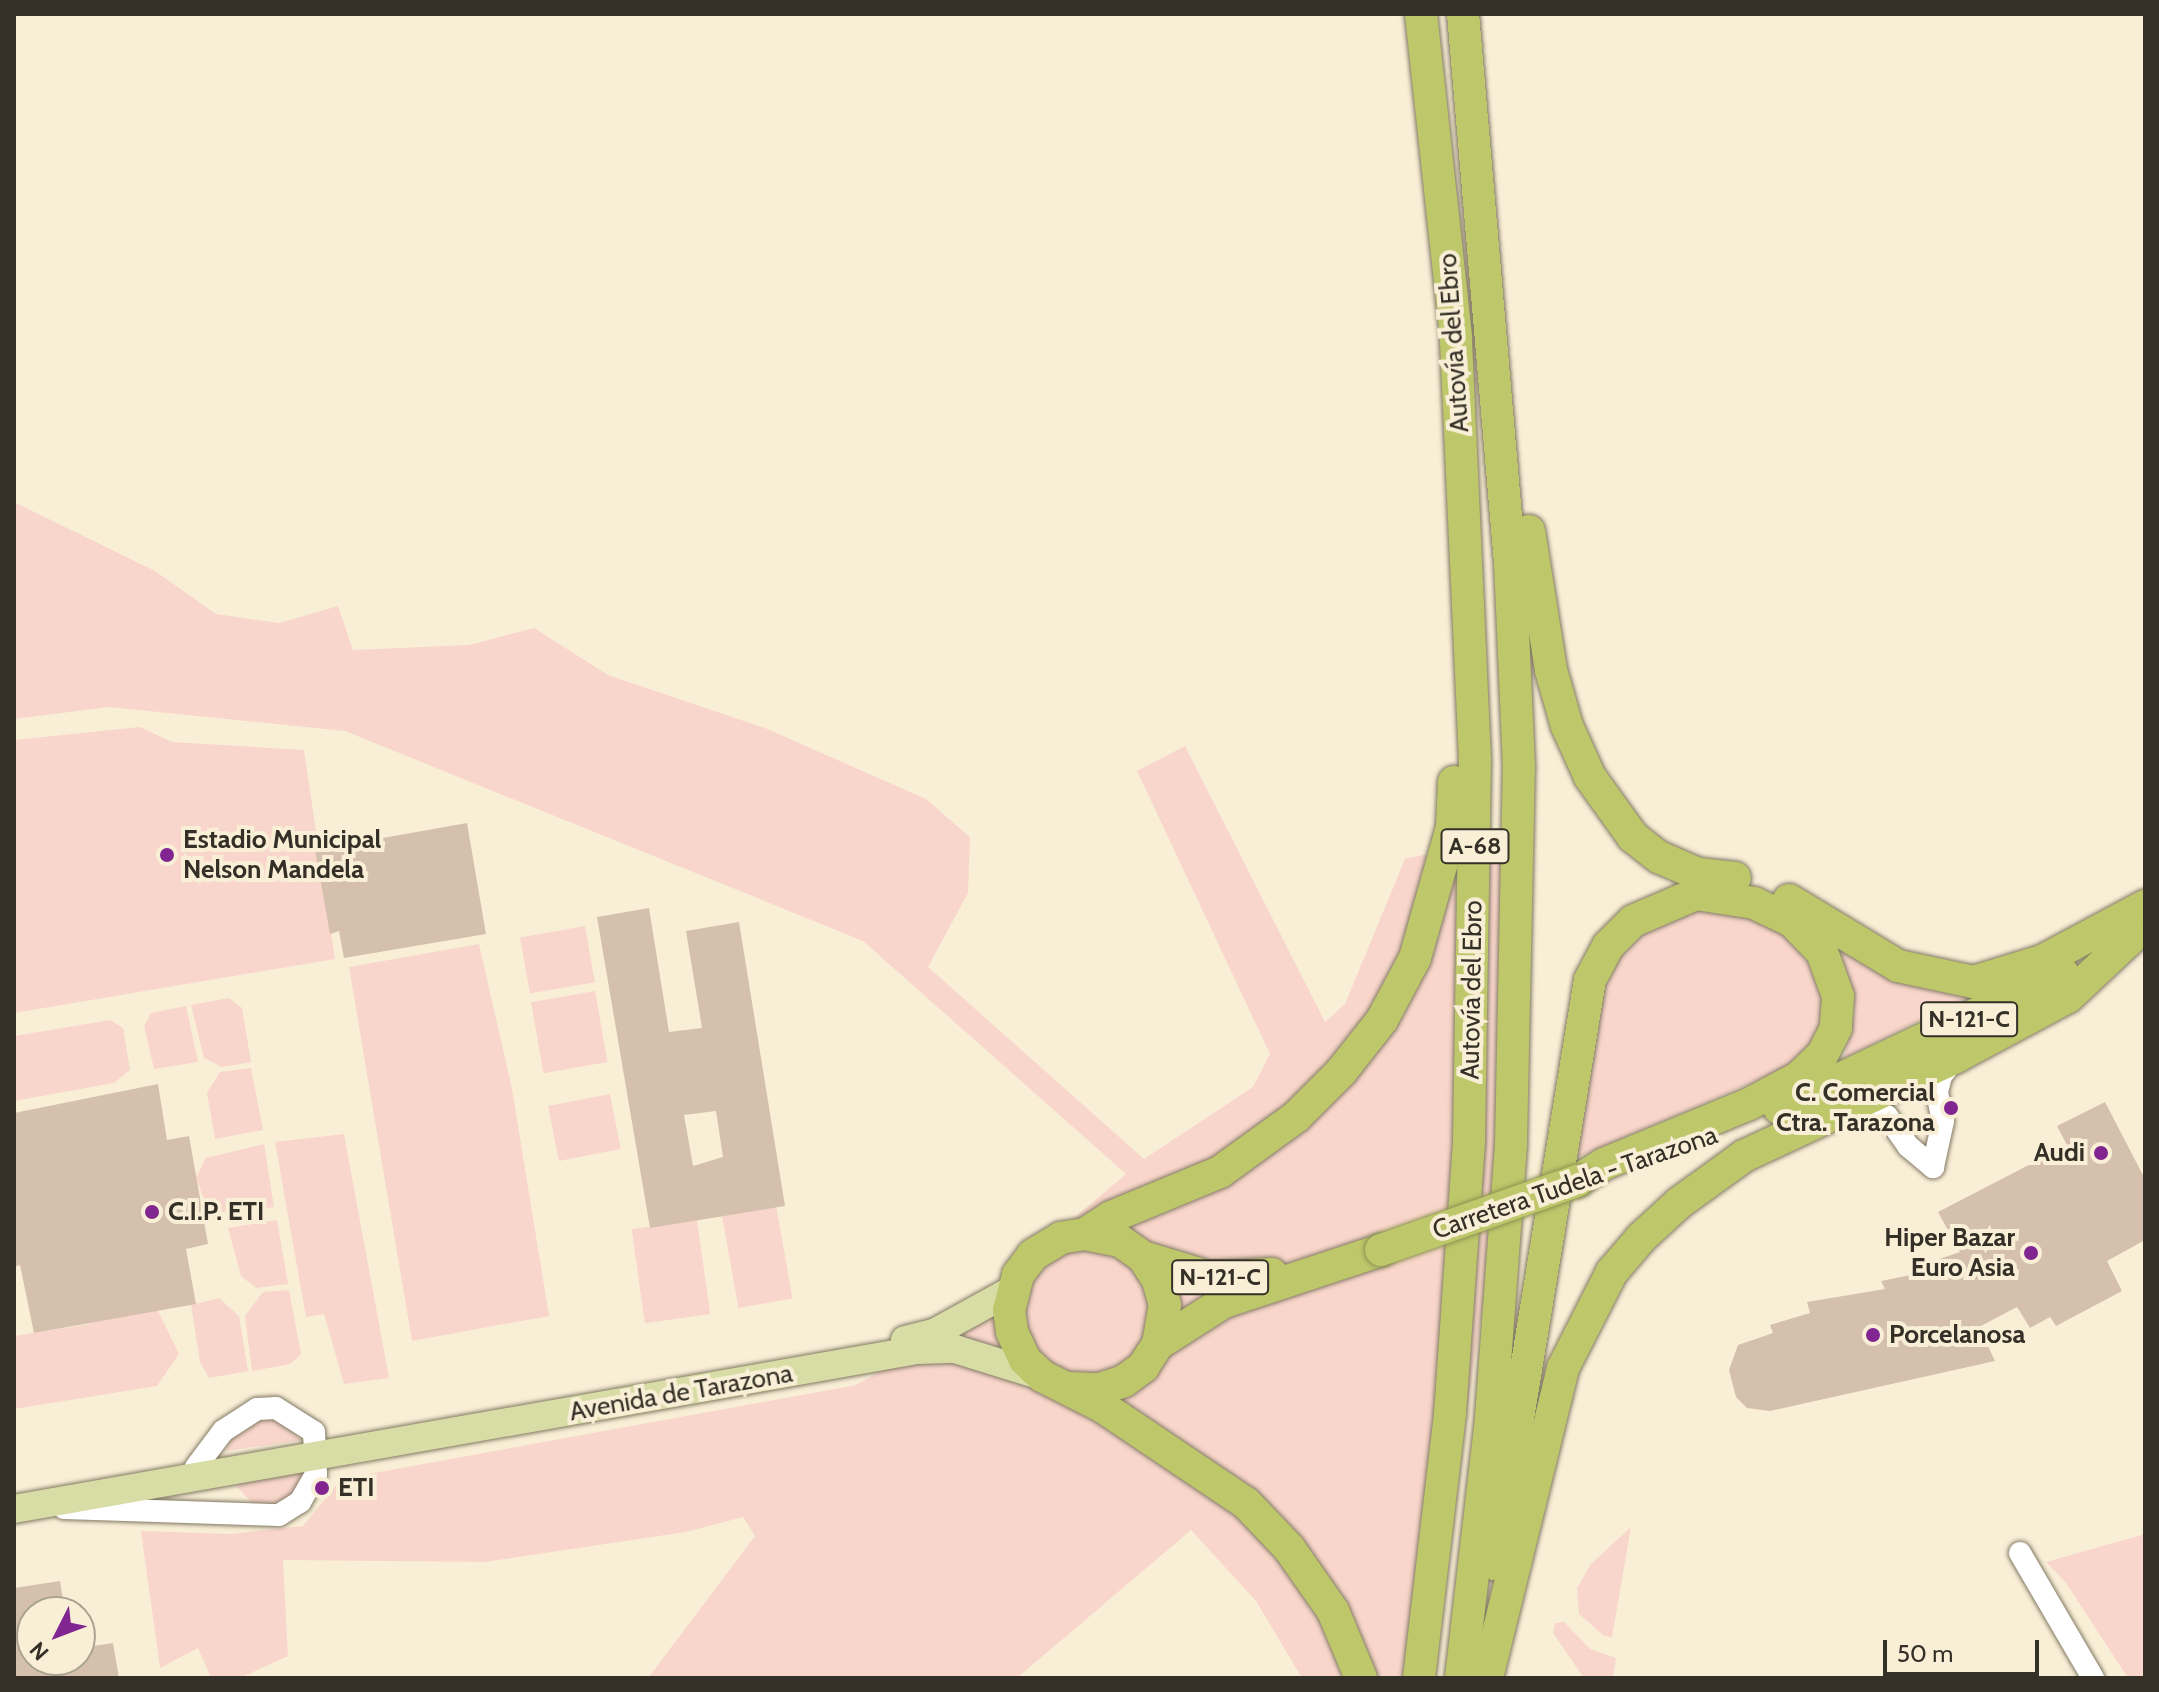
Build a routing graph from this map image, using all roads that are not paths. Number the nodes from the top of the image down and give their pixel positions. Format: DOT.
graph roads {
  1 [pos="1421,14"];
  2 [pos="1463,14"];
  3 [pos="1477,145"];
  4 [pos="1462,463"];
  5 [pos="2145,906"];
  6 [pos="2139,933"];
  7 [pos="1956,1057"];
  8 [pos="1856,1105"];
  9 [pos="1730,1129"];
  10 [pos="1577,1181"];
  11 [pos="1085,1234"];
  12 [pos="1143,1257"];
  13 [pos="1301,1273"];
  14 [pos="1012,1290"];
  15 [pos="1158,1344"];
  16 [pos="1055,1382"];
  17 [pos="318,1451"];
  18 [pos="196,1467"];
  19 [pos="21,1504"];
  20 [pos="2020,1553"];
  21 [pos="1361,1678"];
  22 [pos="1419,1678"];
  23 [pos="1461,1678"];
  24 [pos="1480,1678"];
  25 [pos="1487,1678"];
  26 [pos="2093,1678"];
  1 -- 4 [label="highway, Autovía del Ebro / A-68"];
  2 -- 3 [label="highway, Autovía del Ebro / A-68"];
  3 -- 5 [label="highway"];
  3 -- 23 [label="highway, Autovía del Ebro / A-68"];
  4 -- 11 [label="highway"];
  4 -- 22 [label="highway, Autovía del Ebro / A-68"];
  6 -- 7 [label="highway"];
  6 -- 9 [label="highway, Carretera Tudela - Tarazona / N-121-C"];
  7 -- 8 [label="highway"];
  7 -- 8 [label="street"];
  8 -- 9 [label="highway"];
  8 -- 25 [label="highway"];
  9 -- 10 [label="highway, Carretera Tudela - Tarazona / N-121-C"];
  10 -- 13 [label="highway, Carretera Tudela - Tarazona / N-121-C, bridge"];
  10 -- 24 [label="highway"];
  11 -- 12 [label="highway, N-121-C"];
  11 -- 14 [label="highway"];
  12 -- 13 [label="highway, Carretera Tudela - Tarazona / N-121-C"];
  12 -- 15 [label="highway, N-121-C"];
  13 -- 15 [label="highway, Carretera Tudela - Tarazona / N-121-C"];
  14 -- 16 [label="highway"];
  14 -- 17 [label="main road, Avenida de Tarazona"];
  15 -- 16 [label="highway, N-121-C"];
  16 -- 17 [label="main road, Avenida de Tarazona"];
  16 -- 21 [label="highway"];
  17 -- 18 [label="main road, Avenida de Tarazona"];
  17 -- 18 [label="street"];
  17 -- 19 [label="main road, Avenida de Tarazona"];
  17 -- 19 [label="street"];
  18 -- 19 [label="main road, Avenida de Tarazona"];
  20 -- 26 [label="street"];
}
